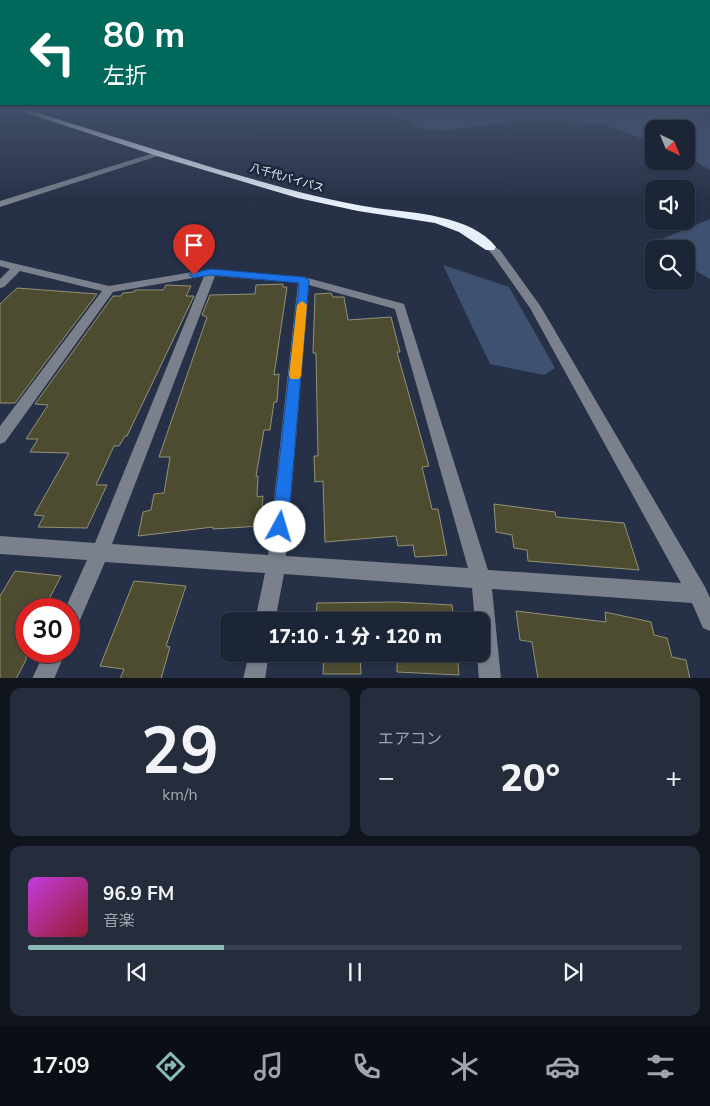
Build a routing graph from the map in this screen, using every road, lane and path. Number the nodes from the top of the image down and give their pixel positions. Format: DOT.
graph roads {
  1 [pos="119,141"];
  2 [pos="160,154"];
  3 [pos="0,204"];
  4 [pos="490,246"];
  5 [pos="0,263"];
  6 [pos="17,268"];
  7 [pos="211,272"];
  8 [pos="304,280"];
  9 [pos="0,285"];
  10 [pos="109,289"];
  11 [pos="0,438"];
  12 [pos="0,546"];
  13 [pos="100,552"];
  14 [pos="276,565"];
  15 [pos="481,579"];
  16 [pos="698,594"];
  17 [pos="80,598"];
  18 [pos="267,612"];
  19 [pos="710,621"];
  20 [pos="257,662"];
  21 [pos="50,663"];
  22 [pos="43,678"];
  23 [pos="254,678"];
  24 [pos="490,678"];
  1 -- 2 [label="highway, 八千代バイパス"];
  2 -- 3 [label="street"];
  2 -- 4 [label="highway, 八千代バイパス"];
  4 -- 16 [label="street"];
  5 -- 6 [label="street"];
  6 -- 9 [label="street"];
  6 -- 10 [label="street"];
  7 -- 8 [label="street"];
  7 -- 10 [label="street"];
  7 -- 13 [label="street"];
  8 -- 14 [label="street"];
  8 -- 15 [label="street"];
  10 -- 11 [label="street"];
  12 -- 13 [label="street"];
  13 -- 14 [label="street"];
  13 -- 17 [label="street"];
  14 -- 15 [label="street"];
  14 -- 18 [label="street"];
  15 -- 16 [label="street"];
  15 -- 24 [label="street"];
  16 -- 19 [label="street"];
  20 -- 23 [label="street"];
  21 -- 22 [label="street"];
}
